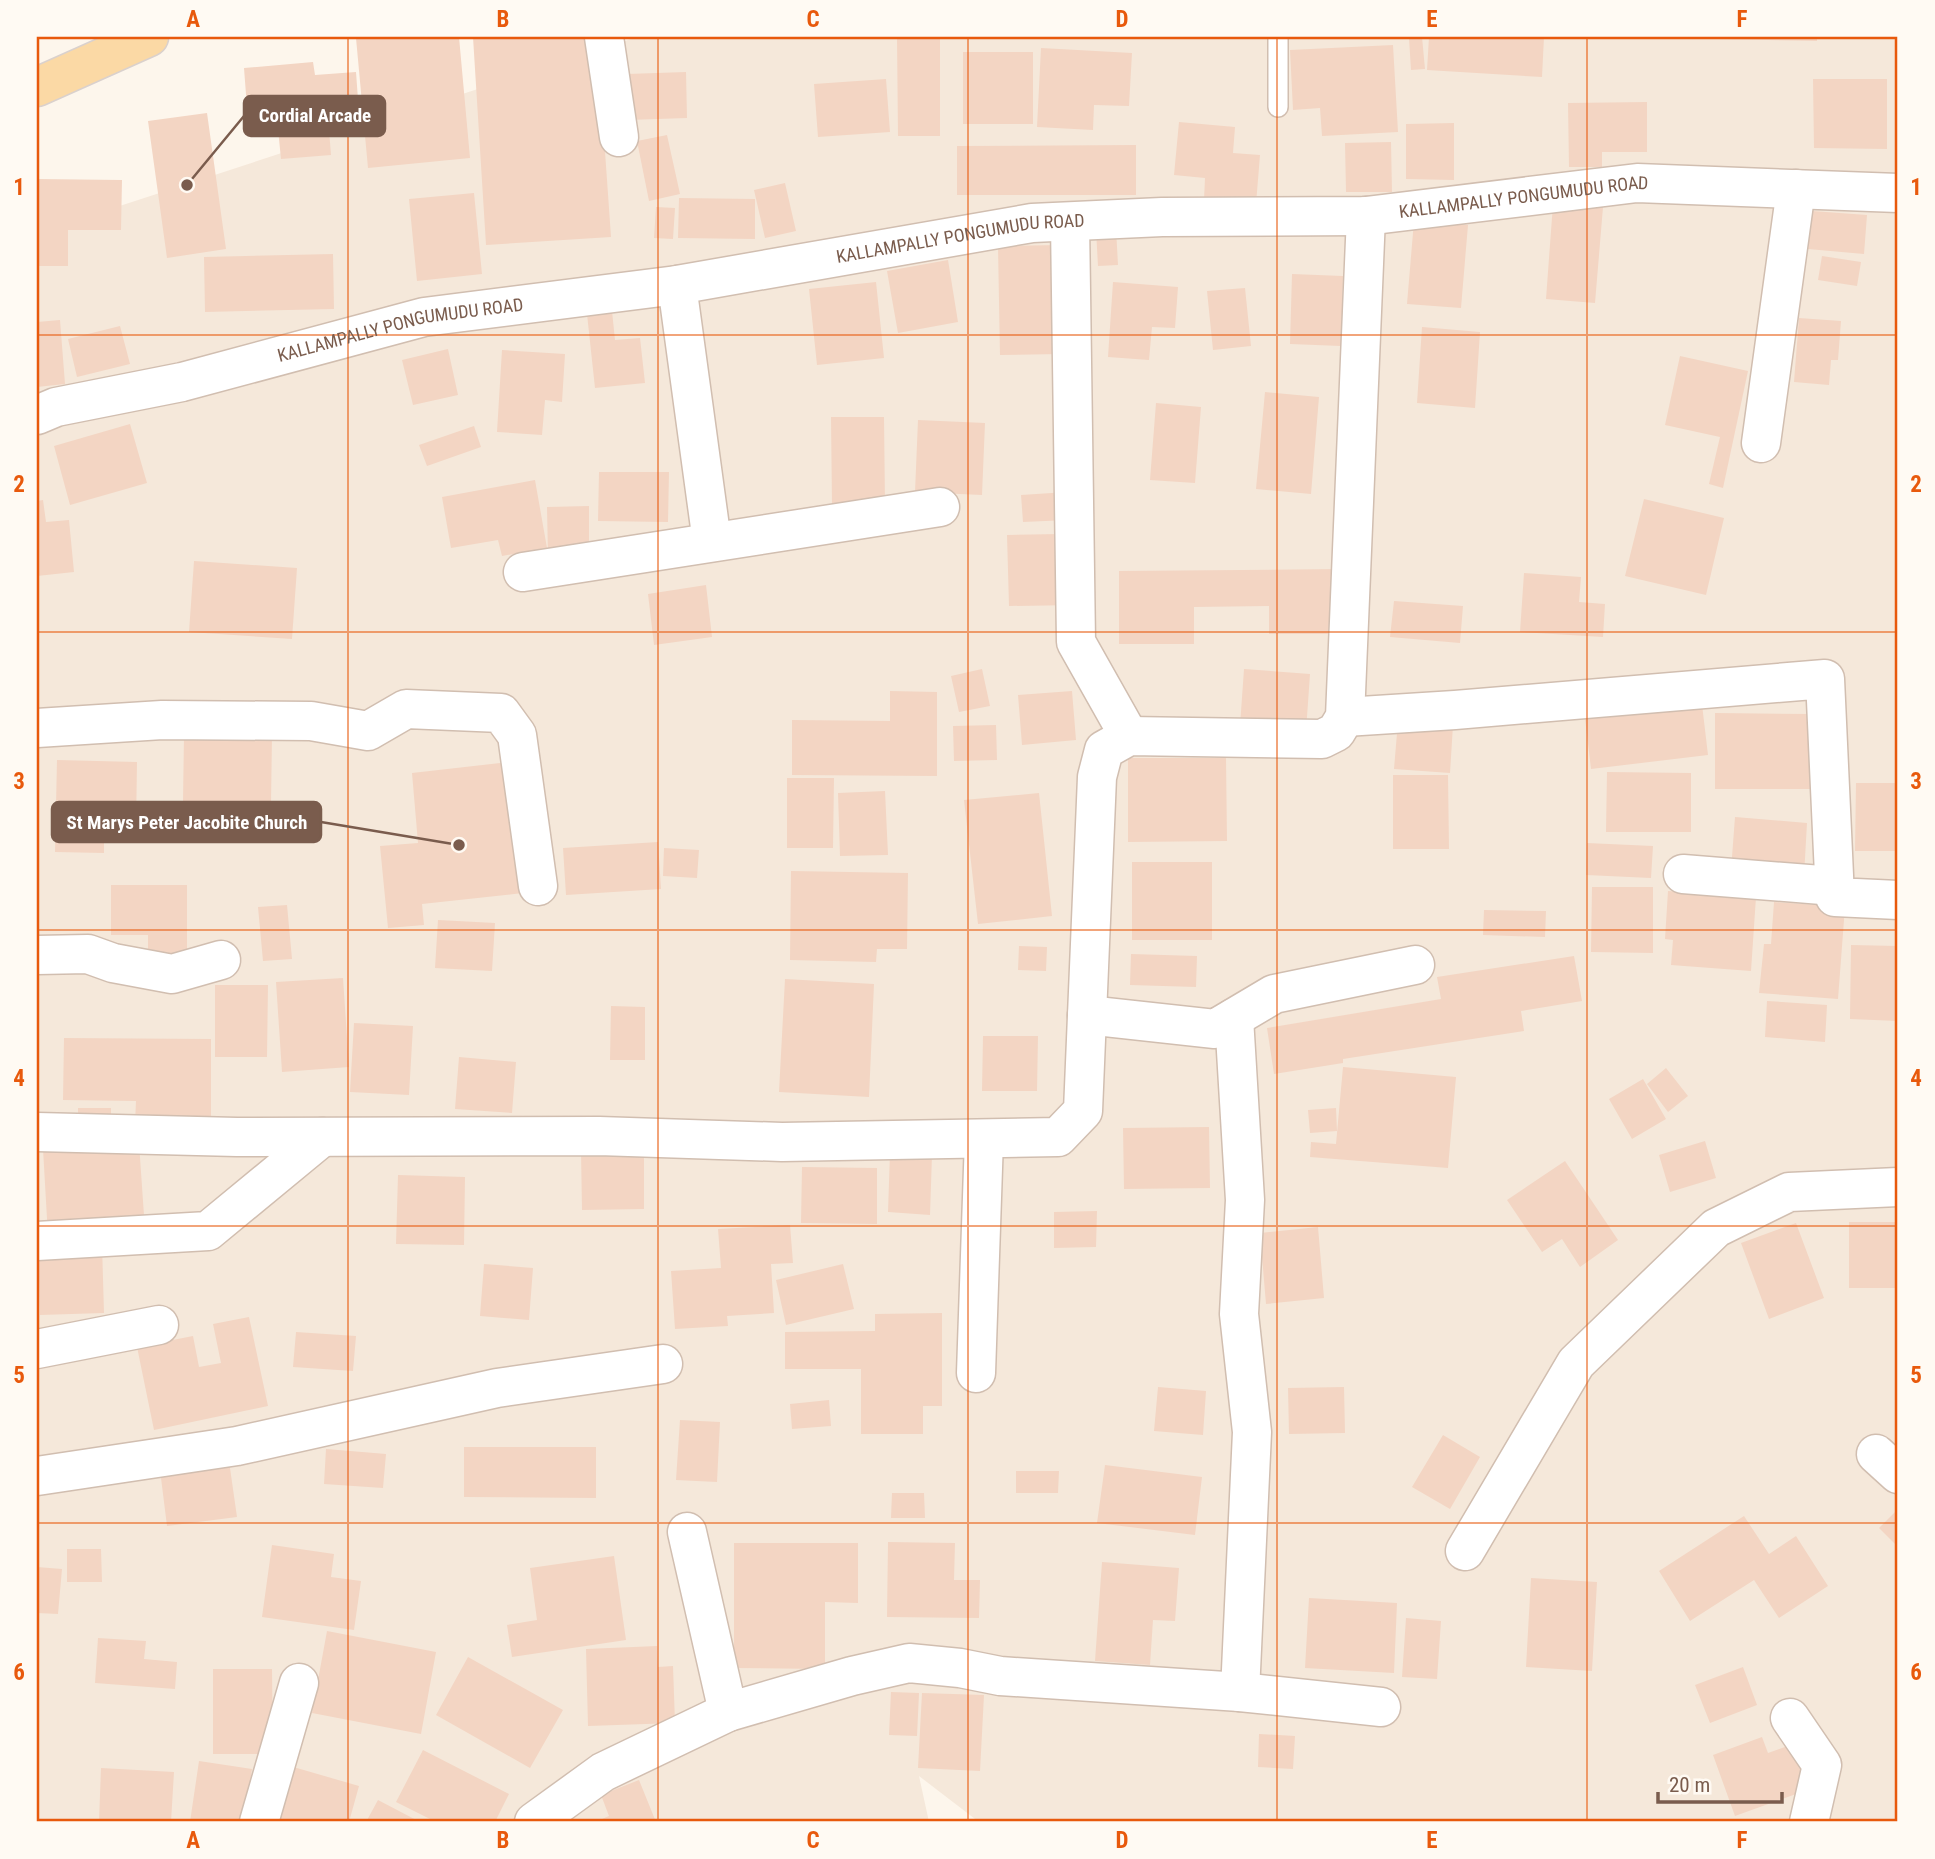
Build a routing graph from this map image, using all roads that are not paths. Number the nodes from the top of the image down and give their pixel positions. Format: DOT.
graph roads {
  1 [pos="149,37"];
  2 [pos="604,37"];
  3 [pos="1278,37"];
  4 [pos="37,87"];
  5 [pos="1278,107"];
  6 [pos="619,137"];
  7 [pos="1797,189"];
  8 [pos="1898,193"];
  9 [pos="1366,216"];
  10 [pos="1070,222"];
  11 [pos="677,285"];
  12 [pos="37,415"];
  13 [pos="1761,443"];
  14 [pos="940,507"];
  15 [pos="712,541"];
  16 [pos="523,572"];
  17 [pos="1345,717"];
  18 [pos="37,728"];
  19 [pos="1129,736"];
  20 [pos="1683,874"];
  21 [pos="538,886"];
  22 [pos="1834,886"];
  23 [pos="1898,900"];
  24 [pos="37,955"];
  25 [pos="221,960"];
  26 [pos="1415,965"];
  27 [pos="1087,1015"];
  28 [pos="1234,1018"];
  29 [pos="37,1132"];
  30 [pos="322,1137"];
  31 [pos="984,1139"];
  32 [pos="1898,1187"];
  33 [pos="37,1241"];
  34 [pos="159,1325"];
  35 [pos="37,1349"];
  36 [pos="663,1364"];
  37 [pos="976,1373"];
  38 [pos="37,1476"];
  39 [pos="687,1532"];
  40 [pos="1465,1551"];
  41 [pos="299,1683"];
  42 [pos="1240,1692"];
  43 [pos="1381,1707"];
  44 [pos="728,1712"];
  45 [pos="1790,1718"];
  46 [pos="260,1822"];
  47 [pos="534,1822"];
  48 [pos="1809,1822"];
  1 -- 4 [label="main road"];
  2 -- 6 [label="street"];
  3 -- 5 [label="lane"];
  7 -- 8 [label="street, KALLAMPALLY PONGUMUDU ROAD"];
  7 -- 9 [label="street, KALLAMPALLY PONGUMUDU ROAD"];
  7 -- 13 [label="street"];
  9 -- 10 [label="street, KALLAMPALLY PONGUMUDU ROAD"];
  9 -- 17 [label="street"];
  10 -- 11 [label="street, KALLAMPALLY PONGUMUDU ROAD"];
  10 -- 19 [label="street"];
  11 -- 12 [label="street, KALLAMPALLY PONGUMUDU ROAD"];
  11 -- 15 [label="street"];
  14 -- 15 [label="street"];
  15 -- 16 [label="street"];
  17 -- 19 [label="street"];
  17 -- 22 [label="street"];
  18 -- 21 [label="street"];
  19 -- 27 [label="street"];
  20 -- 22 [label="street"];
  22 -- 23 [label="street"];
  24 -- 25 [label="street"];
  26 -- 28 [label="street"];
  27 -- 28 [label="street"];
  27 -- 31 [label="street"];
  28 -- 42 [label="street"];
  29 -- 30 [label="street"];
  30 -- 31 [label="street"];
  30 -- 33 [label="street"];
  31 -- 37 [label="street"];
  32 -- 40 [label="street"];
  34 -- 35 [label="street"];
  36 -- 38 [label="street"];
  39 -- 44 [label="street"];
  41 -- 46 [label="street"];
  42 -- 43 [label="street"];
  42 -- 44 [label="street"];
  44 -- 47 [label="street"];
  45 -- 48 [label="street"];
}
